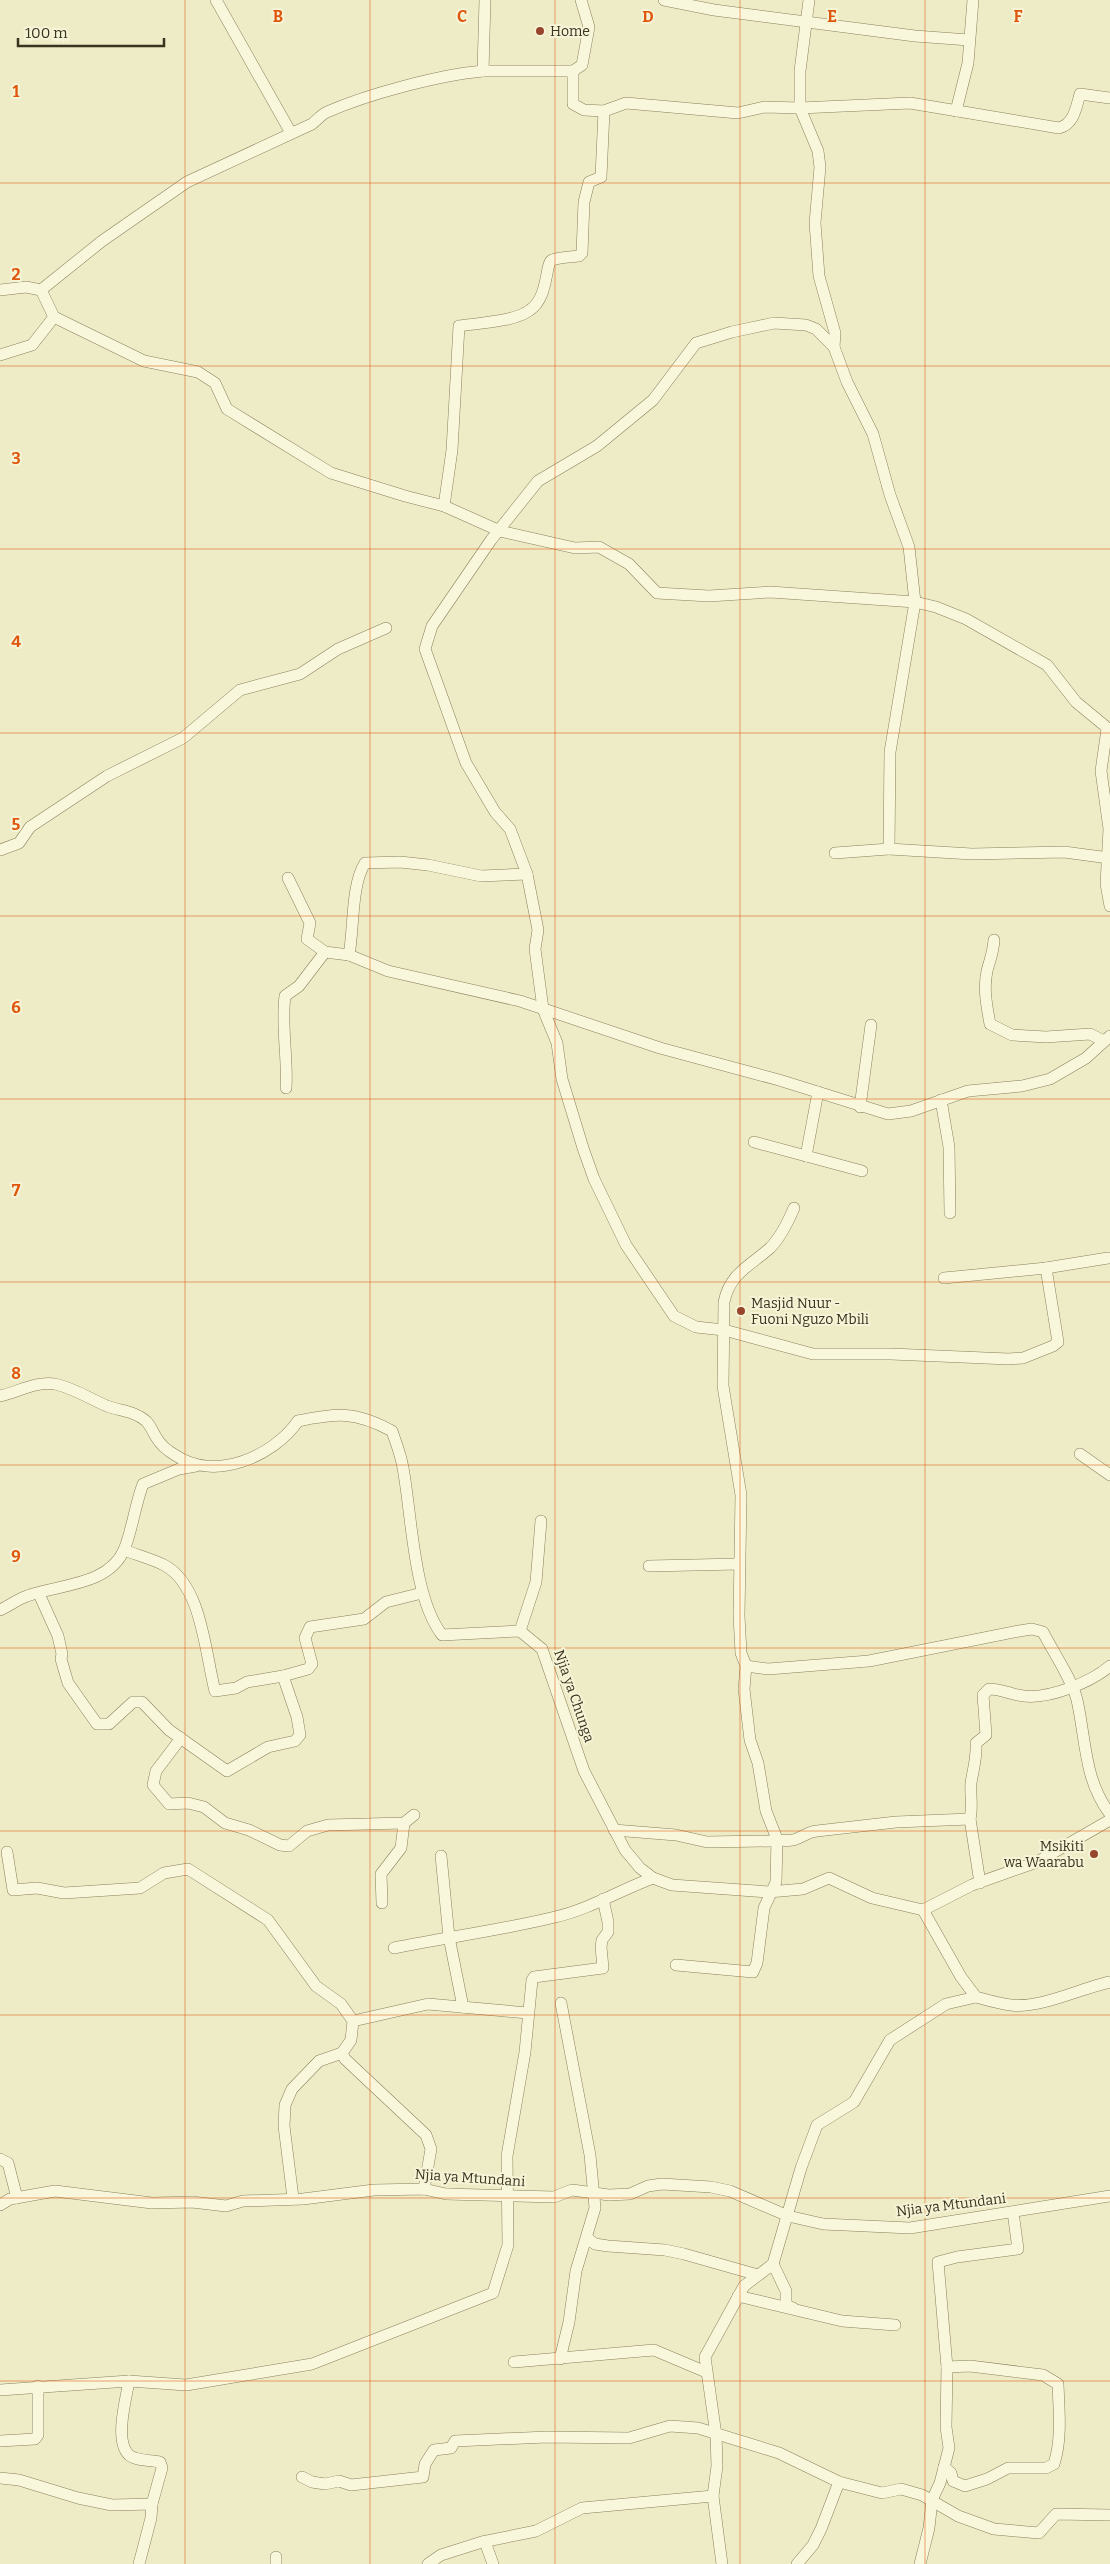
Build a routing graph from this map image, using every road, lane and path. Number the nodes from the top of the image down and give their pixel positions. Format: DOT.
graph roads {
  1 [pos="216,0"];
  2 [pos="485,0"];
  3 [pos="581,0"];
  4 [pos="664,0"];
  5 [pos="809,0"];
  6 [pos="973,0"];
  7 [pos="807,20"];
  8 [pos="969,40"];
  9 [pos="483,71"];
  10 [pos="573,71"];
  11 [pos="1110,98"];
  12 [pos="800,108"];
  13 [pos="604,111"];
  14 [pos="956,111"];
  15 [pos="291,133"];
  16 [pos="0,290"];
  17 [pos="41,290"];
  18 [pos="54,317"];
  19 [pos="834,348"];
  20 [pos="0,355"];
  21 [pos="444,506"];
  22 [pos="500,531"];
  23 [pos="915,602"];
  24 [pos="386,628"];
  25 [pos="1108,729"];
  26 [pos="889,849"];
  27 [pos="0,850"];
  28 [pos="835,853"];
  29 [pos="1109,858"];
  30 [pos="527,874"];
  31 [pos="288,878"];
  32 [pos="1110,906"];
  33 [pos="994,940"];
  34 [pos="325,952"];
  35 [pos="350,955"];
  36 [pos="544,1009"];
  37 [pos="871,1025"];
  38 [pos="1107,1039"];
  39 [pos="286,1088"];
  40 [pos="818,1092"];
  41 [pos="941,1100"];
  42 [pos="860,1107"];
  43 [pos="754,1142"];
  44 [pos="806,1156"];
  45 [pos="862,1171"];
  46 [pos="794,1208"];
  47 [pos="950,1213"];
  48 [pos="1108,1258"];
  49 [pos="1046,1268"];
  50 [pos="944,1278"];
  51 [pos="724,1330"];
  52 [pos="0,1396"];
  53 [pos="1080,1454"];
  54 [pos="196,1466"];
  55 [pos="1110,1475"];
  56 [pos="541,1521"];
  57 [pos="124,1550"];
  58 [pos="739,1564"];
  59 [pos="649,1566"];
  60 [pos="422,1593"];
  61 [pos="39,1594"];
  62 [pos="0,1610"];
  63 [pos="520,1631"];
  64 [pos="746,1666"];
  65 [pos="1110,1666"];
  66 [pos="283,1676"];
  67 [pos="1071,1688"];
  68 [pos="181,1738"];
  69 [pos="1110,1814"];
  70 [pos="414,1815"];
  71 [pos="970,1819"];
  72 [pos="1110,1820"];
  73 [pos="404,1823"];
  74 [pos="614,1830"];
  75 [pos="776,1839"];
  76 [pos="7,1852"];
  77 [pos="441,1856"];
  78 [pos="653,1878"];
  79 [pos="980,1883"];
  80 [pos="769,1892"];
  81 [pos="603,1899"];
  82 [pos="382,1903"];
  83 [pos="923,1910"];
  84 [pos="449,1937"];
  85 [pos="394,1948"];
  86 [pos="676,1965"];
  87 [pos="1110,1982"];
  88 [pos="976,1998"];
  89 [pos="561,2003"];
  90 [pos="463,2007"];
  91 [pos="528,2013"];
  92 [pos="353,2021"];
  93 [pos="342,2054"];
  94 [pos="0,2159"];
  95 [pos="424,2188"];
  96 [pos="594,2193"];
  97 [pos="1110,2196"];
  98 [pos="506,2197"];
  99 [pos="17,2198"];
  100 [pos="293,2198"];
  101 [pos="0,2205"];
  102 [pos="1013,2212"];
  103 [pos="788,2216"];
  104 [pos="587,2238"];
  105 [pos="773,2264"];
  106 [pos="758,2275"];
  107 [pos="738,2296"];
  108 [pos="802,2311"];
  109 [pos="895,2325"];
  110 [pos="560,2359"];
  111 [pos="514,2362"];
  112 [pos="947,2367"];
  113 [pos="706,2372"];
  114 [pos="129,2381"];
  115 [pos="38,2386"];
  116 [pos="0,2390"];
  117 [pos="716,2435"];
  118 [pos="0,2441"];
  119 [pos="944,2467"];
  120 [pos="302,2477"];
  121 [pos="0,2478"];
  122 [pos="839,2482"];
  123 [pos="713,2496"];
  124 [pos="932,2500"];
  125 [pos="152,2504"];
  126 [pos="1110,2515"];
  127 [pos="485,2542"];
  128 [pos="441,2560"];
  129 [pos="139,2564"];
  130 [pos="428,2564"];
  131 [pos="493,2564"];
  132 [pos="722,2564"];
  133 [pos="798,2564"];
  134 [pos="920,2564"];
  1 -- 15 [label="street"];
  2 -- 9 [label="street"];
  3 -- 10 [label="street"];
  4 -- 7 [label="street"];
  5 -- 7 [label="street"];
  6 -- 8 [label="street"];
  7 -- 8 [label="street"];
  7 -- 12 [label="street"];
  8 -- 14 [label="street"];
  9 -- 10 [label="street"];
  9 -- 15 [label="street"];
  10 -- 13 [label="street"];
  11 -- 14 [label="street"];
  12 -- 13 [label="street"];
  12 -- 14 [label="street"];
  12 -- 19 [label="street"];
  13 -- 21 [label="street"];
  15 -- 17 [label="street"];
  16 -- 17 [label="street"];
  17 -- 18 [label="street"];
  18 -- 20 [label="street"];
  18 -- 21 [label="street"];
  19 -- 22 [label="street"];
  19 -- 23 [label="street"];
  21 -- 22 [label="street"];
  22 -- 23 [label="street"];
  22 -- 30 [label="street"];
  23 -- 25 [label="street"];
  23 -- 26 [label="street"];
  24 -- 27 [label="street"];
  25 -- 29 [label="street"];
  26 -- 28 [label="street"];
  26 -- 29 [label="street"];
  29 -- 32 [label="street"];
  30 -- 35 [label="street"];
  30 -- 36 [label="street"];
  31 -- 34 [label="street"];
  33 -- 38 [label="street"];
  34 -- 35 [label="street"];
  34 -- 39 [label="street"];
  35 -- 36 [label="street"];
  36 -- 40 [label="street"];
  36 -- 51 [label="street"];
  37 -- 42 [label="street"];
  38 -- 41 [label="street"];
  40 -- 42 [label="street"];
  40 -- 44 [label="street"];
  41 -- 42 [label="street"];
  41 -- 47 [label="street"];
  43 -- 44 [label="street"];
  44 -- 45 [label="street"];
  46 -- 51 [label="street"];
  48 -- 49 [label="street"];
  49 -- 50 [label="street"];
  49 -- 51 [label="street"];
  51 -- 58 [label="street"];
  52 -- 54 [label="street"];
  53 -- 55 [label="street"];
  54 -- 57 [label="street"];
  54 -- 60 [label="street"];
  56 -- 63 [label="street"];
  57 -- 61 [label="street"];
  57 -- 66 [label="street"];
  58 -- 59 [label="street"];
  58 -- 64 [label="street"];
  60 -- 63 [label="street"];
  60 -- 66 [label="street"];
  61 -- 62 [label="street"];
  61 -- 68 [label="street"];
  63 -- 74 [label="street, Njia ya Chunga"];
  64 -- 67 [label="street"];
  64 -- 75 [label="street"];
  65 -- 67 [label="street"];
  66 -- 68 [label="street"];
  67 -- 69 [label="street"];
  67 -- 71 [label="street"];
  68 -- 73 [label="street"];
  70 -- 73 [label="street"];
  71 -- 75 [label="street"];
  71 -- 79 [label="street"];
  72 -- 79 [label="street"];
  73 -- 82 [label="street"];
  74 -- 75 [label="street"];
  74 -- 78 [label="street, Njia ya Chunga"];
  75 -- 80 [label="street"];
  76 -- 92 [label="street"];
  77 -- 84 [label="street"];
  78 -- 80 [label="street, Njia ya Chunga"];
  78 -- 81 [label="street"];
  79 -- 83 [label="street"];
  80 -- 83 [label="street, Njia ya Chunga"];
  80 -- 86 [label="street"];
  81 -- 84 [label="street"];
  81 -- 91 [label="street"];
  83 -- 88 [label="street"];
  84 -- 85 [label="street"];
  84 -- 90 [label="street"];
  87 -- 88 [label="street"];
  88 -- 103 [label="street"];
  89 -- 96 [label="street"];
  90 -- 91 [label="street"];
  90 -- 92 [label="street"];
  91 -- 98 [label="street"];
  92 -- 93 [label="street"];
  93 -- 95 [label="street"];
  93 -- 100 [label="street"];
  94 -- 99 [label="street"];
  95 -- 98 [label="street, Njia ya Mtundani"];
  95 -- 100 [label="street, Njia ya Mtundani"];
  96 -- 98 [label="street, Njia ya Mtundani"];
  96 -- 103 [label="street, Njia ya Mtundani"];
  96 -- 104 [label="street"];
  97 -- 102 [label="street, Njia ya Mtundani"];
  98 -- 114 [label="street"];
  99 -- 100 [label="street, Njia ya Mtundani"];
  99 -- 101 [label="street, Njia ya Mtundani"];
  102 -- 103 [label="street, Njia ya Mtundani"];
  102 -- 112 [label="street"];
  103 -- 105 [label="street"];
  104 -- 106 [label="street"];
  104 -- 110 [label="street"];
  105 -- 106 [label="street"];
  105 -- 108 [label="street"];
  106 -- 107 [label="street"];
  107 -- 108 [label="street"];
  107 -- 113 [label="street"];
  108 -- 109 [label="street"];
  110 -- 111 [label="street"];
  110 -- 113 [label="street"];
  112 -- 119 [label="street"];
  112 -- 119 [label="street"];
  113 -- 117 [label="street"];
  114 -- 115 [label="street"];
  114 -- 125 [label="street"];
  115 -- 116 [label="street"];
  115 -- 118 [label="street"];
  117 -- 120 [label="street"];
  117 -- 122 [label="street"];
  117 -- 123 [label="street"];
  119 -- 124 [label="street"];
  121 -- 125 [label="street"];
  122 -- 124 [label="street"];
  122 -- 133 [label="street"];
  123 -- 127 [label="street"];
  123 -- 132 [label="street"];
  124 -- 126 [label="street"];
  124 -- 134 [label="street"];
  125 -- 129 [label="street"];
  127 -- 128 [label="street"];
  127 -- 131 [label="street"];
  128 -- 130 [label="street"];
}
